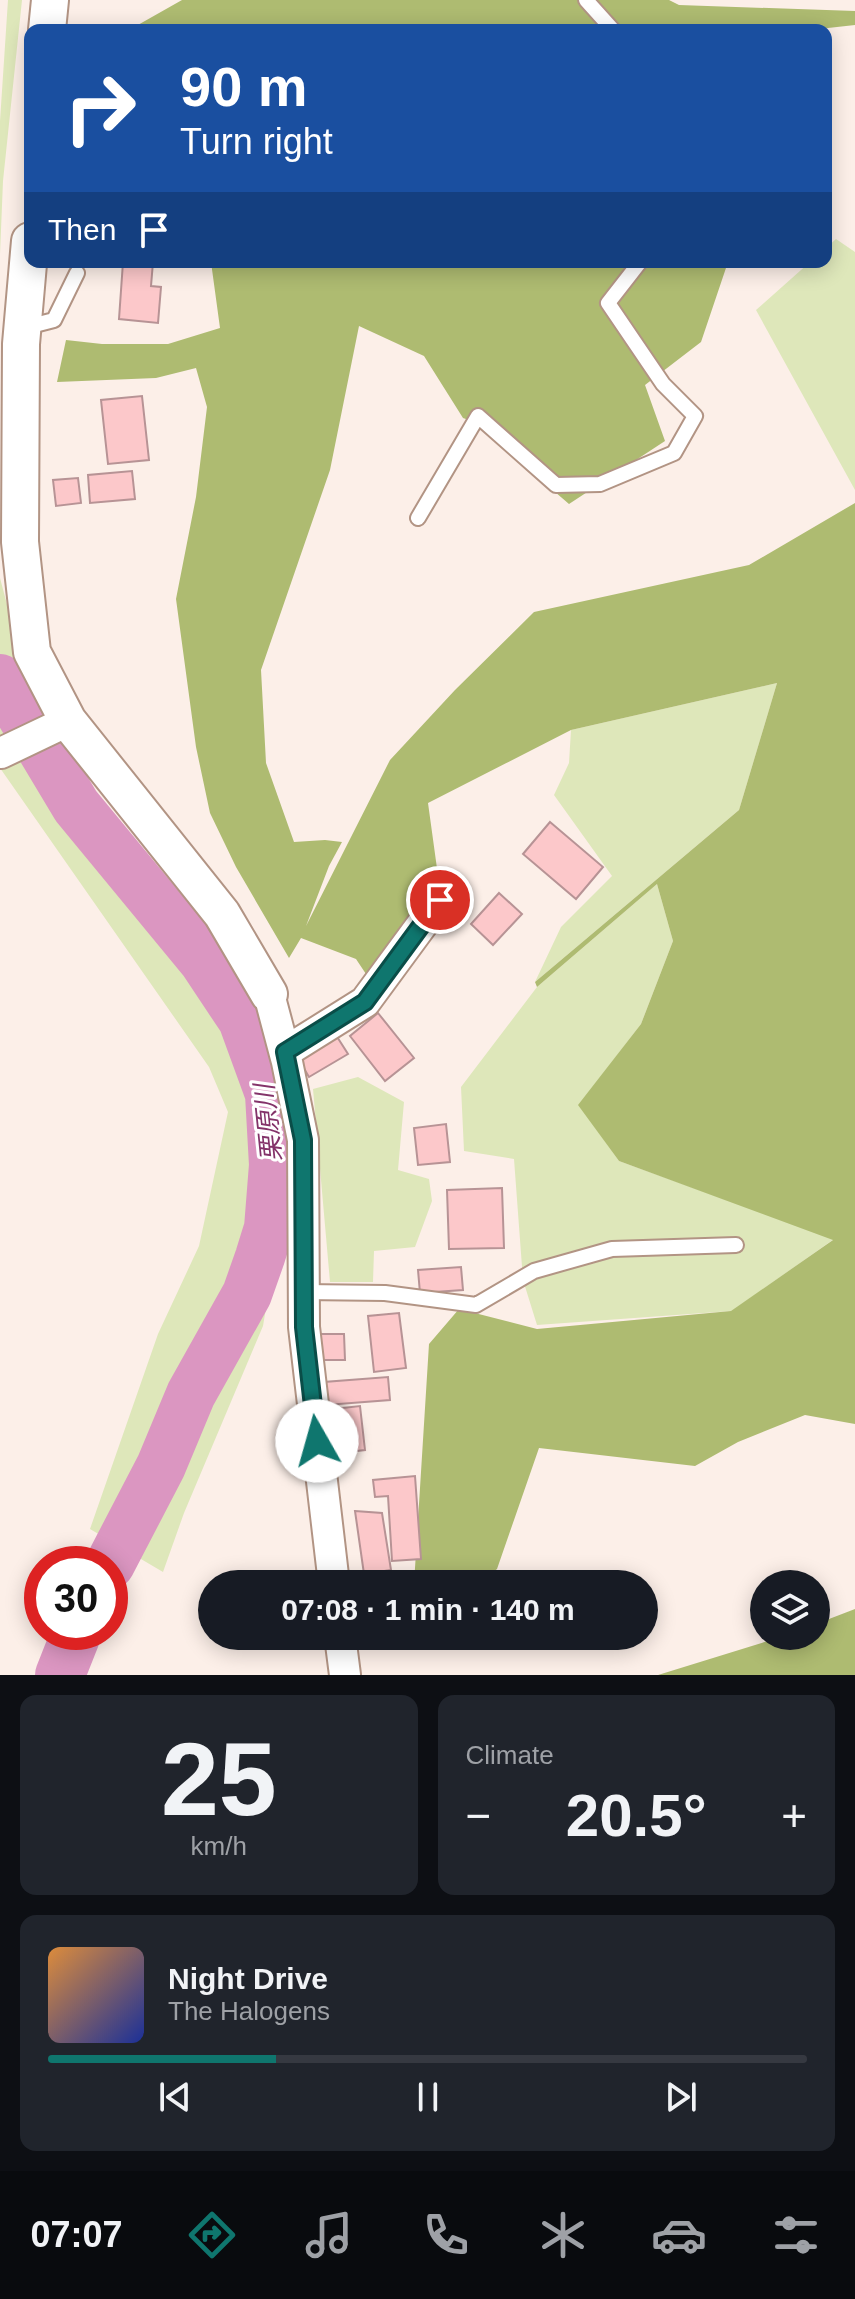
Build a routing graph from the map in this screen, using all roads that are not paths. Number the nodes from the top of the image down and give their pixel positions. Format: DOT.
graph roads {
  1 [pos="50,0"];
  2 [pos="586,0"];
  3 [pos="48,24"];
  4 [pos="608,24"];
  5 [pos="28,268"];
  6 [pos="635,268"];
  7 [pos="77,273"];
  8 [pos="23,328"];
  9 [pos="418,518"];
  10 [pos="58,726"];
  11 [pos="1,753"];
  12 [pos="440,900"];
  13 [pos="269,994"];
  14 [pos="285,1052"];
  15 [pos="736,1245"];
  16 [pos="304,1292"];
  17 [pos="332,1570"];
  18 [pos="342,1650"];
  19 [pos="345,1675"];
  1 -- 3 [label="street"];
  2 -- 4 [label="lane"];
  5 -- 8 [label="street"];
  6 -- 9 [label="lane"];
  7 -- 8 [label="lane"];
  8 -- 10 [label="street"];
  10 -- 11 [label="street"];
  10 -- 13 [label="street"];
  12 -- 14 [label="street"];
  13 -- 14 [label="street"];
  14 -- 16 [label="street"];
  15 -- 16 [label="lane"];
  16 -- 17 [label="street"];
  18 -- 19 [label="street"];
}
